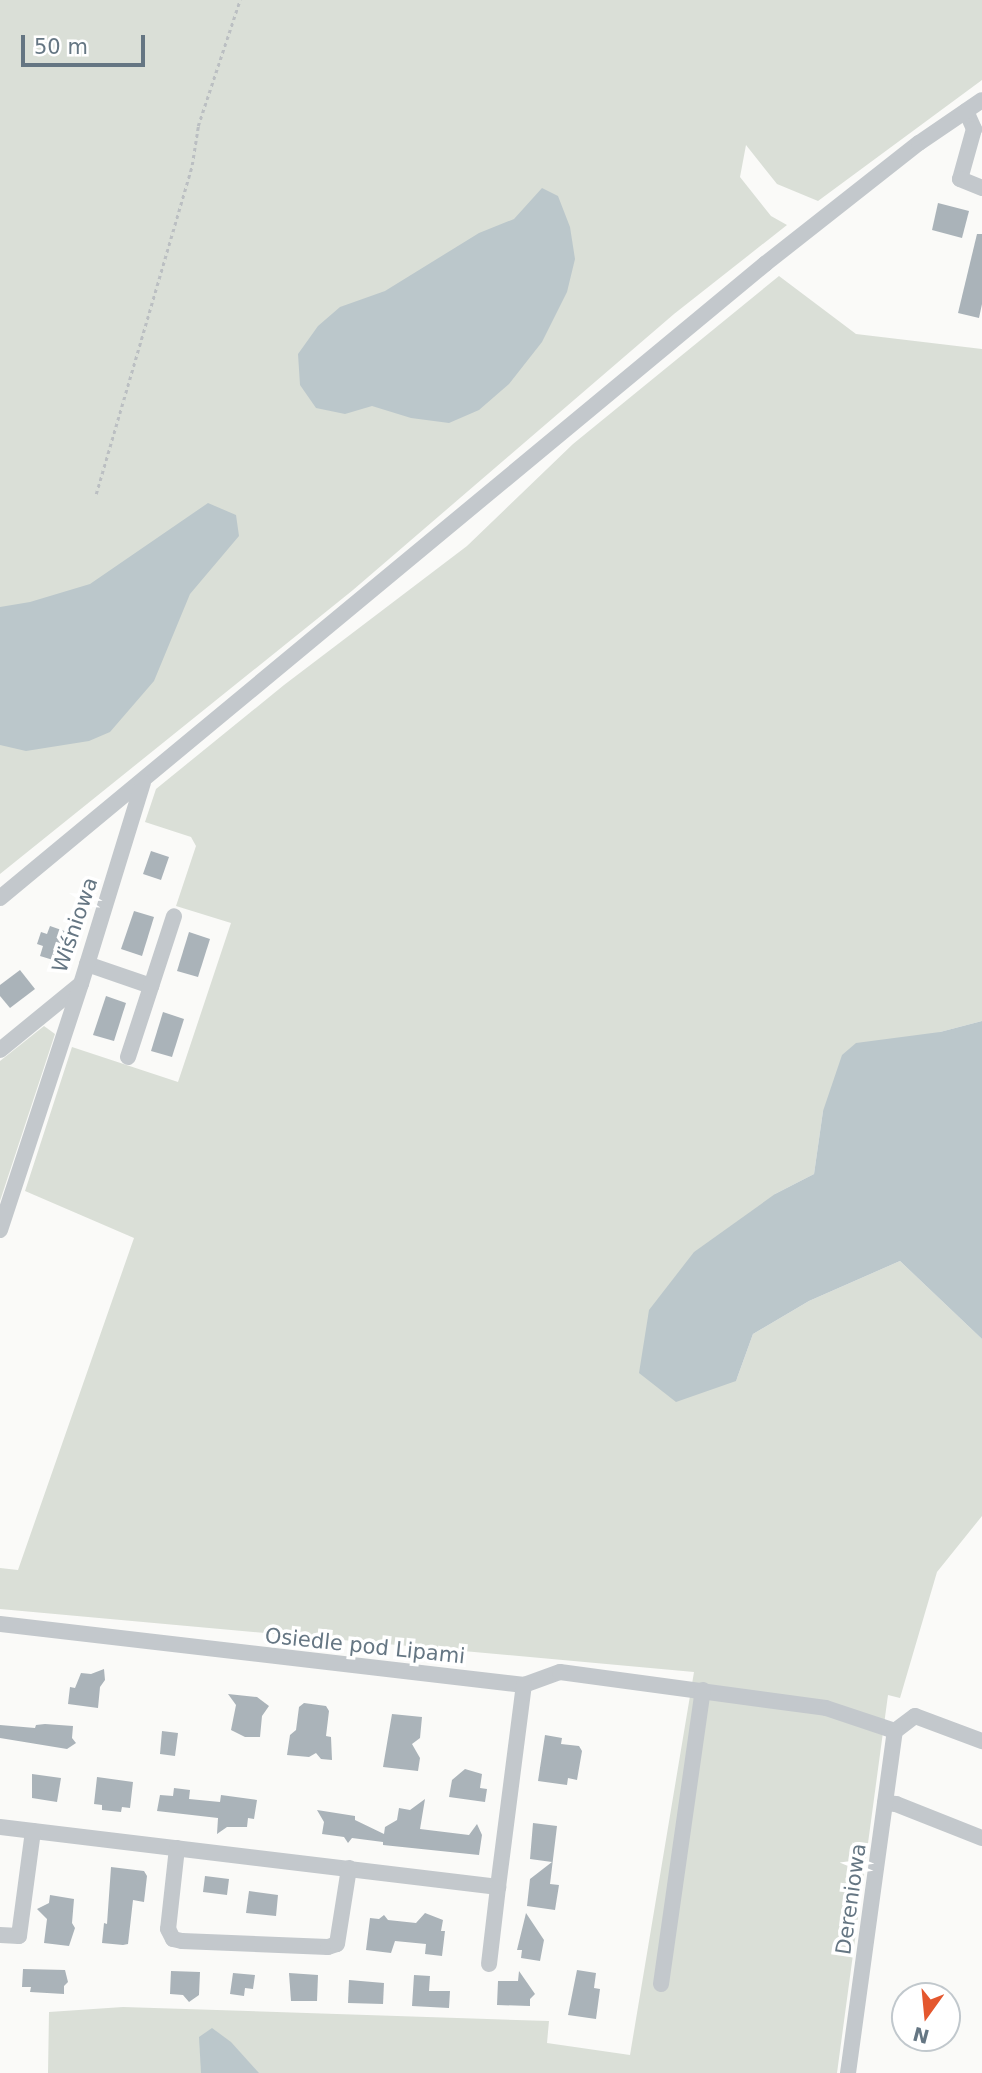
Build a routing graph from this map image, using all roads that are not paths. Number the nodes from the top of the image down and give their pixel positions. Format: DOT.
graph roads {
  1 [pos="982,100"];
  2 [pos="966,111"];
  3 [pos="982,188"];
  4 [pos="143,782"];
  5 [pos="0,898"];
  6 [pos="174,916"];
  7 [pos="87,964"];
  8 [pos="81,984"];
  9 [pos="151,986"];
  10 [pos="0,1050"];
  11 [pos="128,1057"];
  12 [pos="0,1230"];
  13 [pos="0,1623"];
  14 [pos="524,1685"];
  15 [pos="704,1690"];
  16 [pos="895,1731"];
  17 [pos="982,1741"];
  18 [pos="885,1803"];
  19 [pos="0,1827"];
  20 [pos="33,1831"];
  21 [pos="982,1838"];
  22 [pos="177,1848"];
  23 [pos="349,1868"];
  24 [pos="498,1886"];
  25 [pos="0,1935"];
  26 [pos="489,1964"];
  27 [pos="661,1984"];
  28 [pos="848,2073"];
  1 -- 2 [label="street"];
  2 -- 3 [label="street"];
  2 -- 4 [label="street"];
  4 -- 5 [label="street"];
  4 -- 7 [label="street, Wiśniowa"];
  6 -- 9 [label="street"];
  7 -- 8 [label="street, Wiśniowa"];
  7 -- 9 [label="street"];
  8 -- 10 [label="street, Wiśniowa"];
  8 -- 12 [label="street"];
  9 -- 11 [label="street"];
  13 -- 14 [label="street, Osiedle pod Lipami"];
  14 -- 15 [label="street"];
  14 -- 24 [label="street"];
  15 -- 16 [label="street"];
  15 -- 27 [label="street"];
  16 -- 17 [label="street"];
  16 -- 18 [label="street, Dereniowa"];
  18 -- 21 [label="street"];
  18 -- 28 [label="street, Dereniowa"];
  19 -- 20 [label="street"];
  20 -- 22 [label="street"];
  20 -- 25 [label="street"];
  22 -- 23 [label="street"];
  22 -- 23 [label="street"];
  23 -- 24 [label="street"];
  24 -- 26 [label="street"];
}
